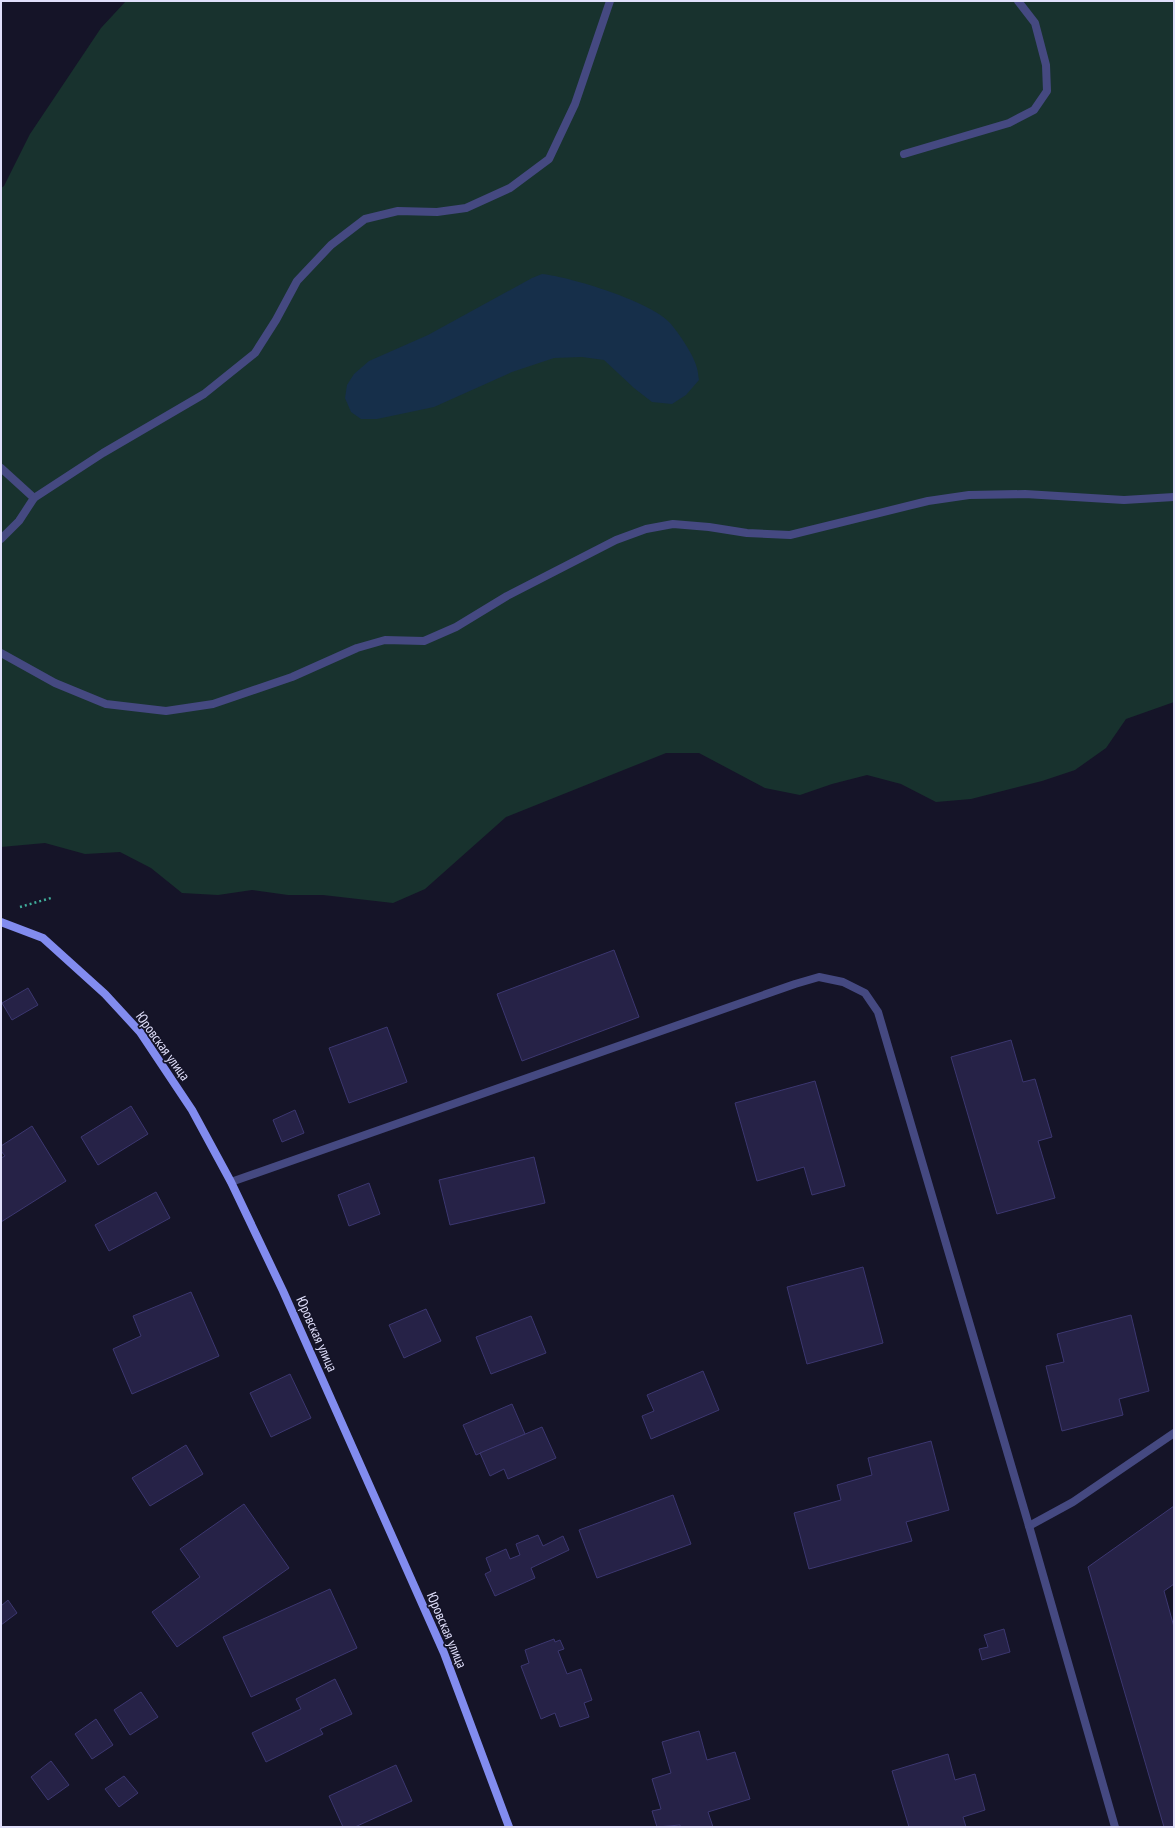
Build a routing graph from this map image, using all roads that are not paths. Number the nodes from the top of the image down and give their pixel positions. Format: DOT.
graph roads {
  1 [pos="610,1"];
  2 [pos="1018,1"];
  3 [pos="904,154"];
  4 [pos="1,468"];
  5 [pos="34,498"];
  6 [pos="1174,498"];
  7 [pos="1,539"];
  8 [pos="1,653"];
  9 [pos="1,922"];
  10 [pos="231,1182"];
  11 [pos="1174,1433"];
  12 [pos="1029,1526"];
  13 [pos="509,1827"];
  14 [pos="1115,1827"];
  1 -- 5 [label="lane"];
  2 -- 3 [label="lane"];
  4 -- 5 [label="lane"];
  5 -- 7 [label="lane"];
  6 -- 8 [label="lane"];
  9 -- 10 [label="street, Юровская улица"];
  10 -- 12 [label="lane"];
  10 -- 13 [label="street, Юровская улица"];
  11 -- 12 [label="lane"];
  12 -- 14 [label="lane"];
}
